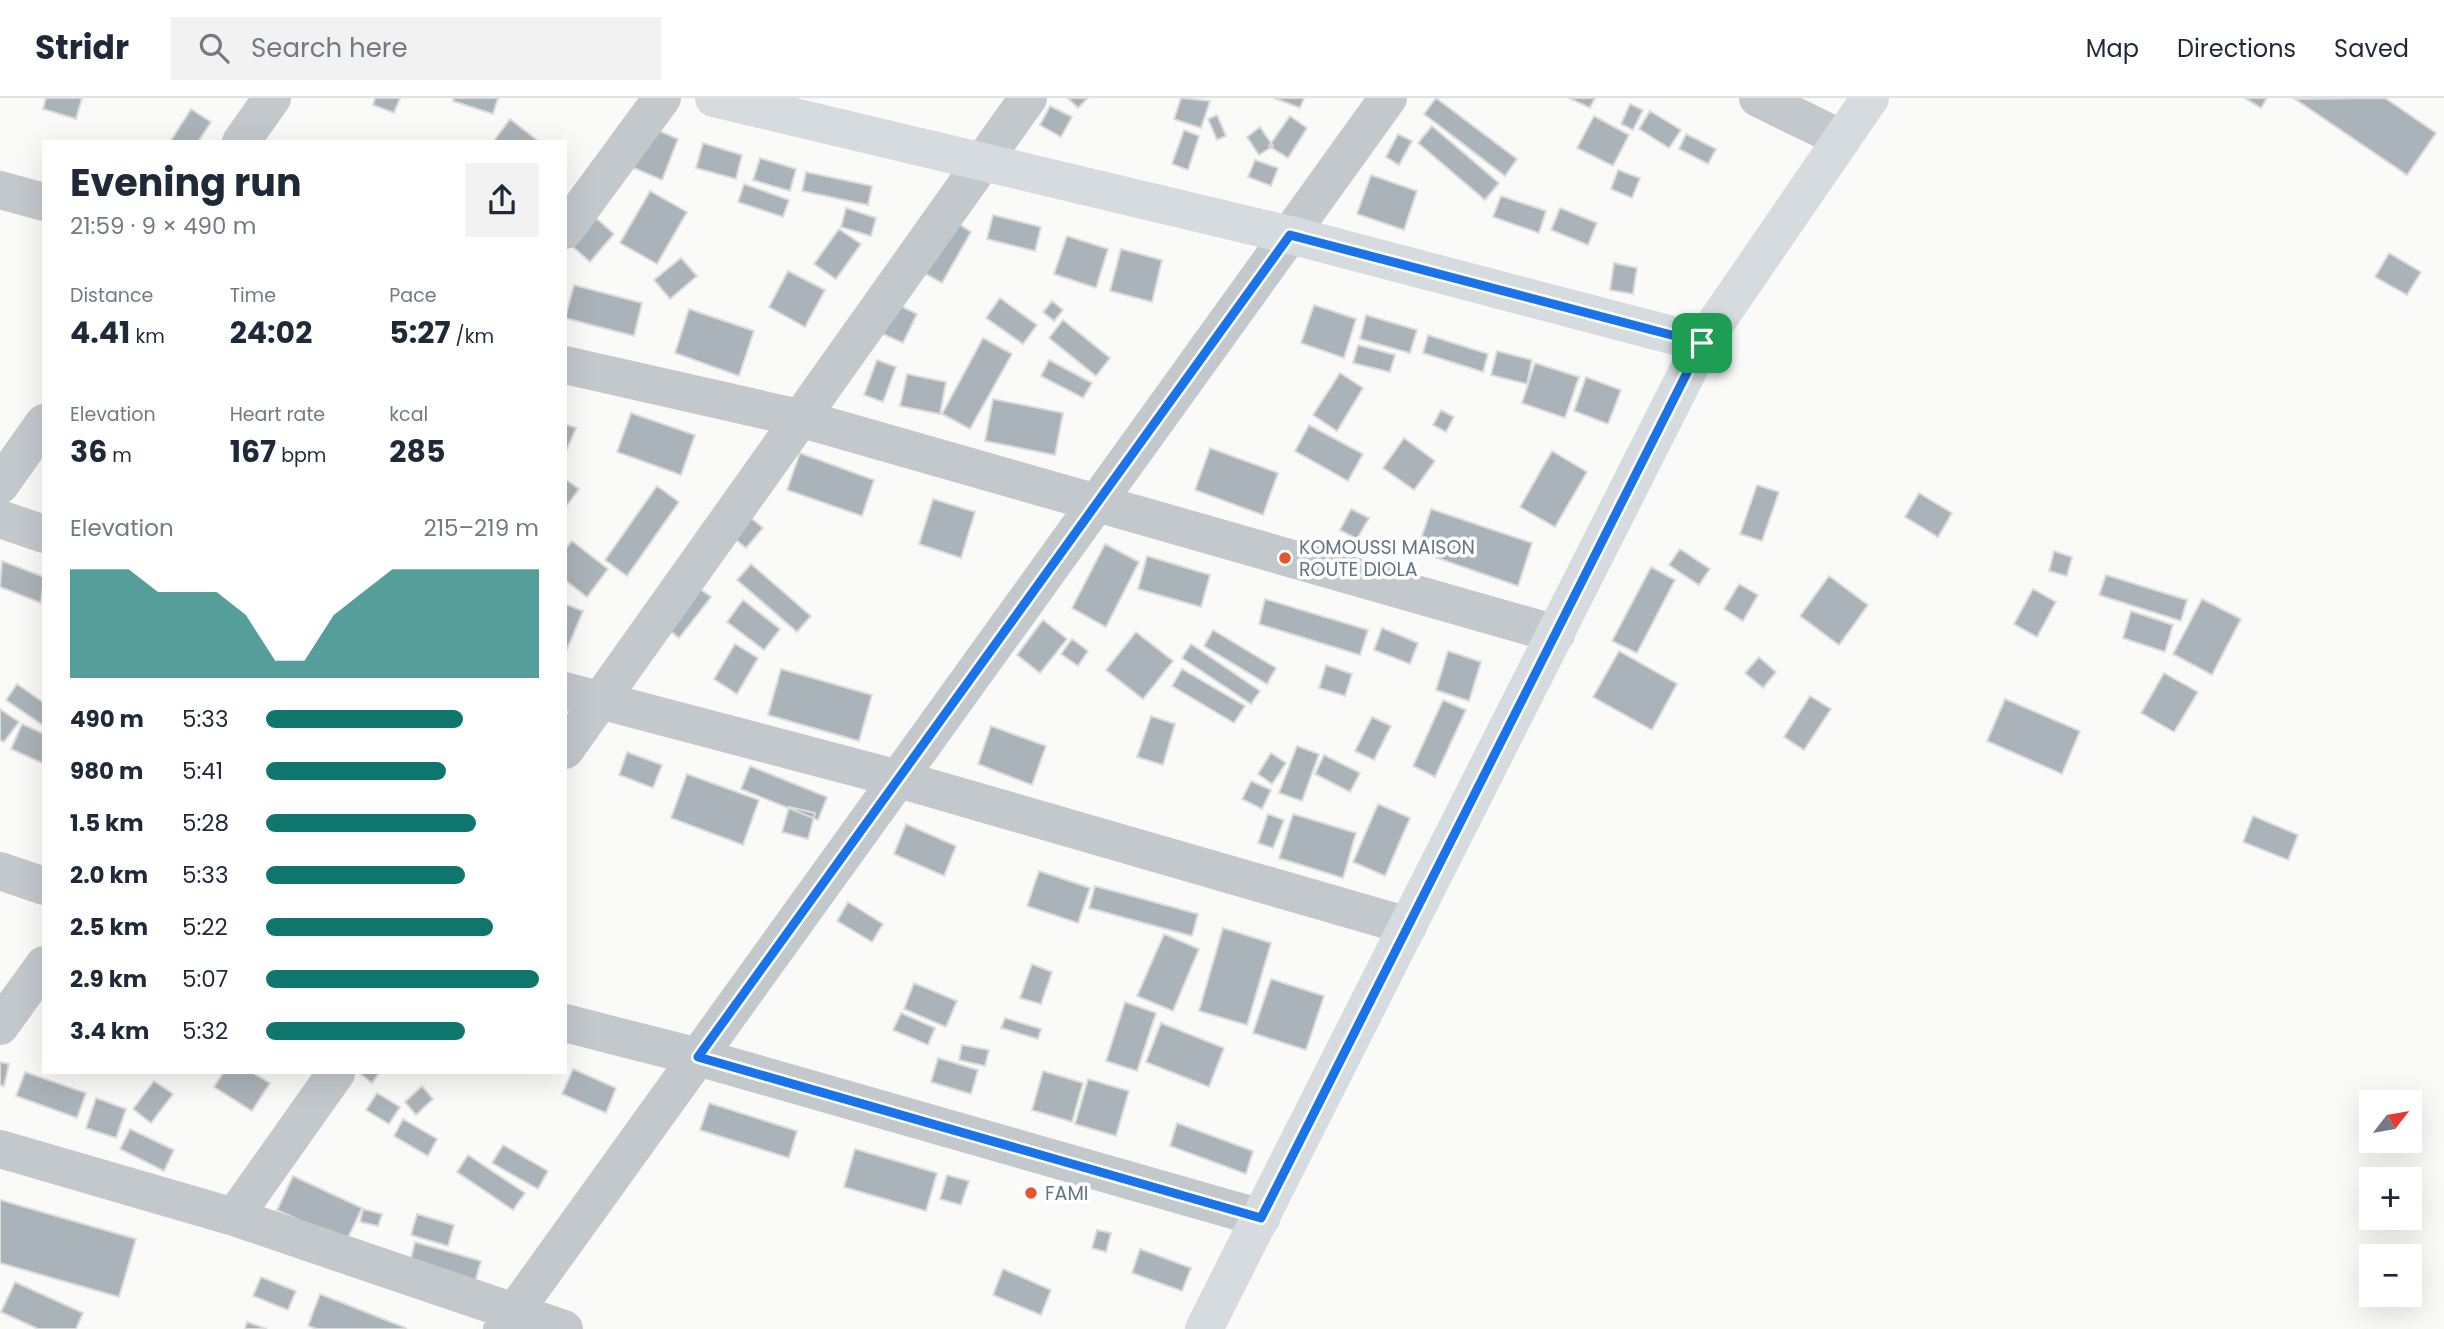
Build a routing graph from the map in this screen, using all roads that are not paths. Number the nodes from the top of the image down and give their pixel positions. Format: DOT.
graph roads {
  1 [pos="272,98"];
  2 [pos="662,98"];
  3 [pos="714,98"];
  4 [pos="1028,98"];
  5 [pos="1388,98"];
  6 [pos="1758,98"];
  7 [pos="1870,98"];
  8 [pos="1842,139"];
  9 [pos="242,140"];
  10 [pos="983,161"];
  11 [pos="0,190"];
  12 [pos="42,201"];
  13 [pos="567,227"];
  14 [pos="1290,235"];
  15 [pos="1702,343"];
  16 [pos="567,365"];
  17 [pos="799,418"];
  18 [pos="42,426"];
  19 [pos="0,485"];
  20 [pos="1095,502"];
  21 [pos="0,519"];
  22 [pos="42,533"];
  23 [pos="1556,634"];
  24 [pos="583,696"];
  25 [pos="567,744"];
  26 [pos="899,779"];
  27 [pos="0,870"];
  28 [pos="42,885"];
  29 [pos="1408,926"];
  30 [pos="42,968"];
  31 [pos="567,1024"];
  32 [pos="0,1026"];
  33 [pos="698,1057"];
  34 [pos="335,1074"];
  35 [pos="0,1149"];
  36 [pos="234,1217"];
  37 [pos="1261,1218"];
  38 [pos="508,1321"];
  39 [pos="564,1329"];
  40 [pos="1204,1329"];
  1 -- 9 [label="street"];
  2 -- 13 [label="street"];
  3 -- 10 [label="main road"];
  4 -- 10 [label="street"];
  5 -- 14 [label="street"];
  6 -- 8 [label="street"];
  7 -- 8 [label="main road"];
  8 -- 15 [label="main road"];
  10 -- 14 [label="main road"];
  10 -- 17 [label="street"];
  11 -- 12 [label="street"];
  14 -- 15 [label="main road"];
  14 -- 20 [label="street"];
  15 -- 23 [label="main road"];
  16 -- 17 [label="street"];
  17 -- 20 [label="street"];
  17 -- 24 [label="street"];
  18 -- 19 [label="street"];
  20 -- 23 [label="street"];
  20 -- 26 [label="street"];
  21 -- 22 [label="street"];
  23 -- 29 [label="main road"];
  24 -- 25 [label="street"];
  24 -- 26 [label="street"];
  26 -- 29 [label="street"];
  26 -- 33 [label="street"];
  27 -- 28 [label="street"];
  29 -- 37 [label="main road"];
  30 -- 32 [label="street"];
  31 -- 33 [label="street"];
  33 -- 37 [label="street"];
  33 -- 38 [label="street"];
  34 -- 36 [label="street"];
  35 -- 36 [label="street"];
  36 -- 38 [label="street"];
  37 -- 40 [label="main road"];
  38 -- 39 [label="street"];
}
